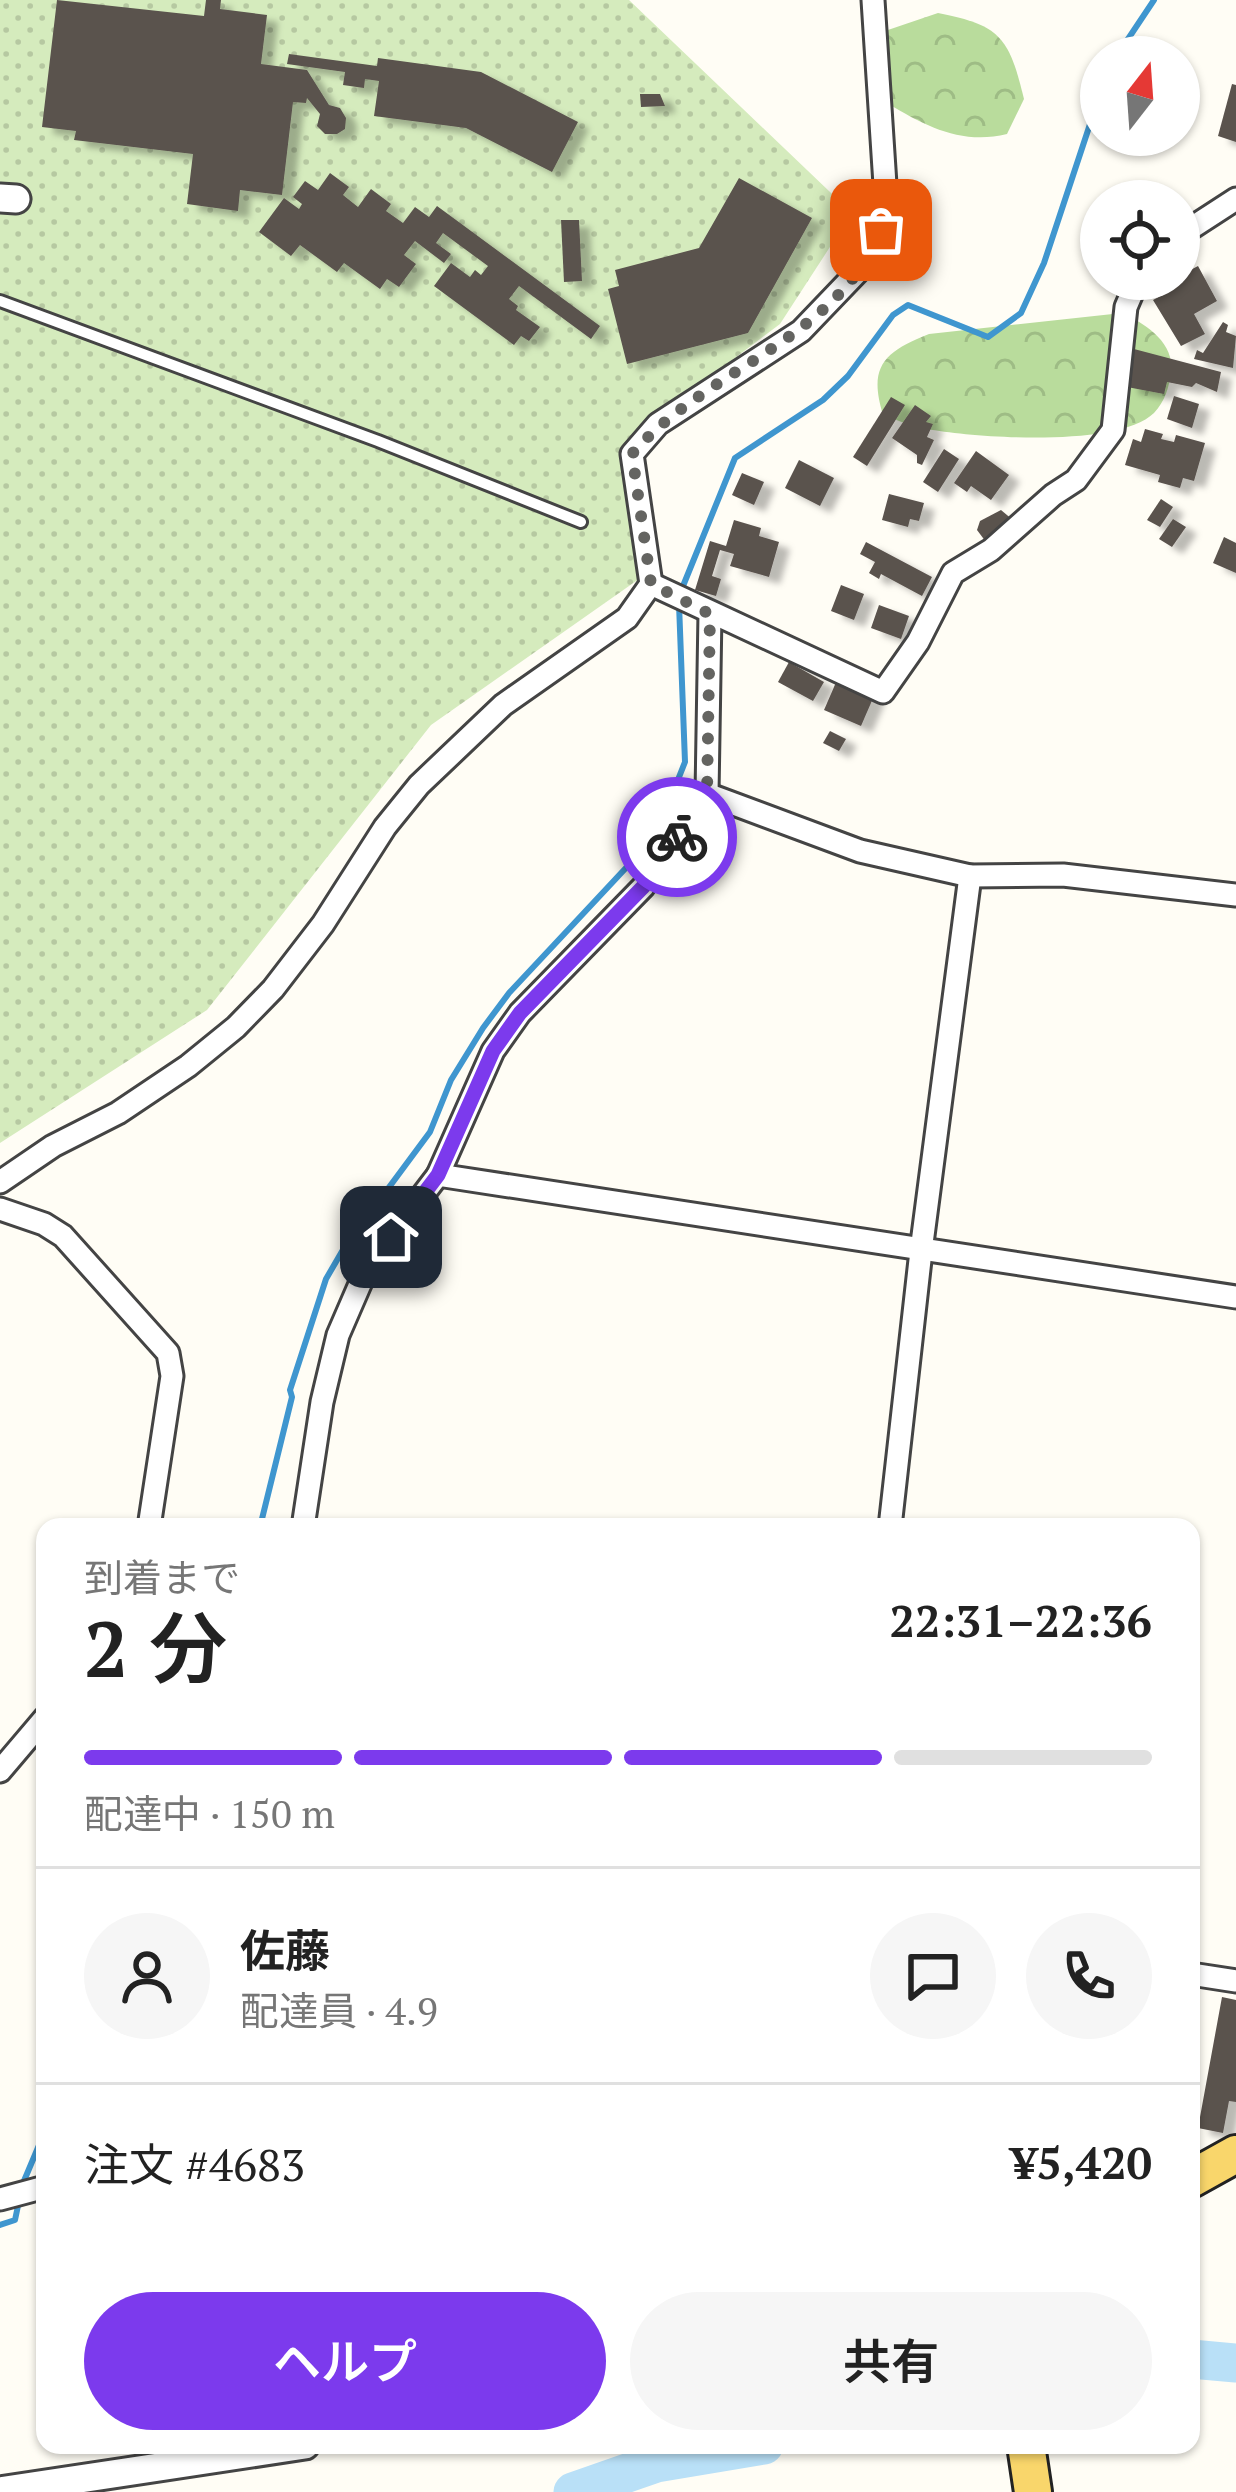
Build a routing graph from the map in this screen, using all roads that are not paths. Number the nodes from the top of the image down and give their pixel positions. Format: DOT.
graph roads {
  1 [pos="873,0"];
  2 [pos="1236,199"];
  3 [pos="1200,222"];
  4 [pos="1129,300"];
  5 [pos="0,302"];
  6 [pos="581,522"];
  7 [pos="651,584"];
  8 [pos="710,614"];
  9 [pos="707,794"];
  10 [pos="970,876"];
  11 [pos="1236,895"];
  12 [pos="438,1175"];
  13 [pos="0,1182"];
  14 [pos="0,1209"];
  15 [pos="921,1251"];
  16 [pos="1236,1297"];
  17 [pos="150,1518"];
  18 [pos="304,1518"];
  19 [pos="891,1518"];
  20 [pos="36,1729"];
  21 [pos="0,1771"];
  22 [pos="1200,1975"];
  23 [pos="1236,1981"];
  24 [pos="1236,2154"];
  25 [pos="1200,2174"];
  26 [pos="36,2189"];
  27 [pos="0,2199"];
  28 [pos="247,2454"];
  29 [pos="1028,2454"];
  30 [pos="0,2492"];
  31 [pos="1034,2492"];
  1 -- 7 [label="street"];
  2 -- 3 [label="street"];
  4 -- 8 [label="street"];
  5 -- 6 [label="lane"];
  7 -- 8 [label="street"];
  7 -- 13 [label="street"];
  8 -- 9 [label="street"];
  9 -- 10 [label="street"];
  9 -- 12 [label="street"];
  10 -- 11 [label="street"];
  10 -- 15 [label="street"];
  12 -- 15 [label="street"];
  12 -- 18 [label="street"];
  14 -- 17 [label="street"];
  15 -- 16 [label="street"];
  15 -- 19 [label="street"];
  20 -- 21 [label="street"];
  22 -- 23 [label="street"];
  24 -- 25 [label="main road"];
  26 -- 27 [label="street"];
  28 -- 30 [label="street"];
  29 -- 31 [label="main road"];
}
